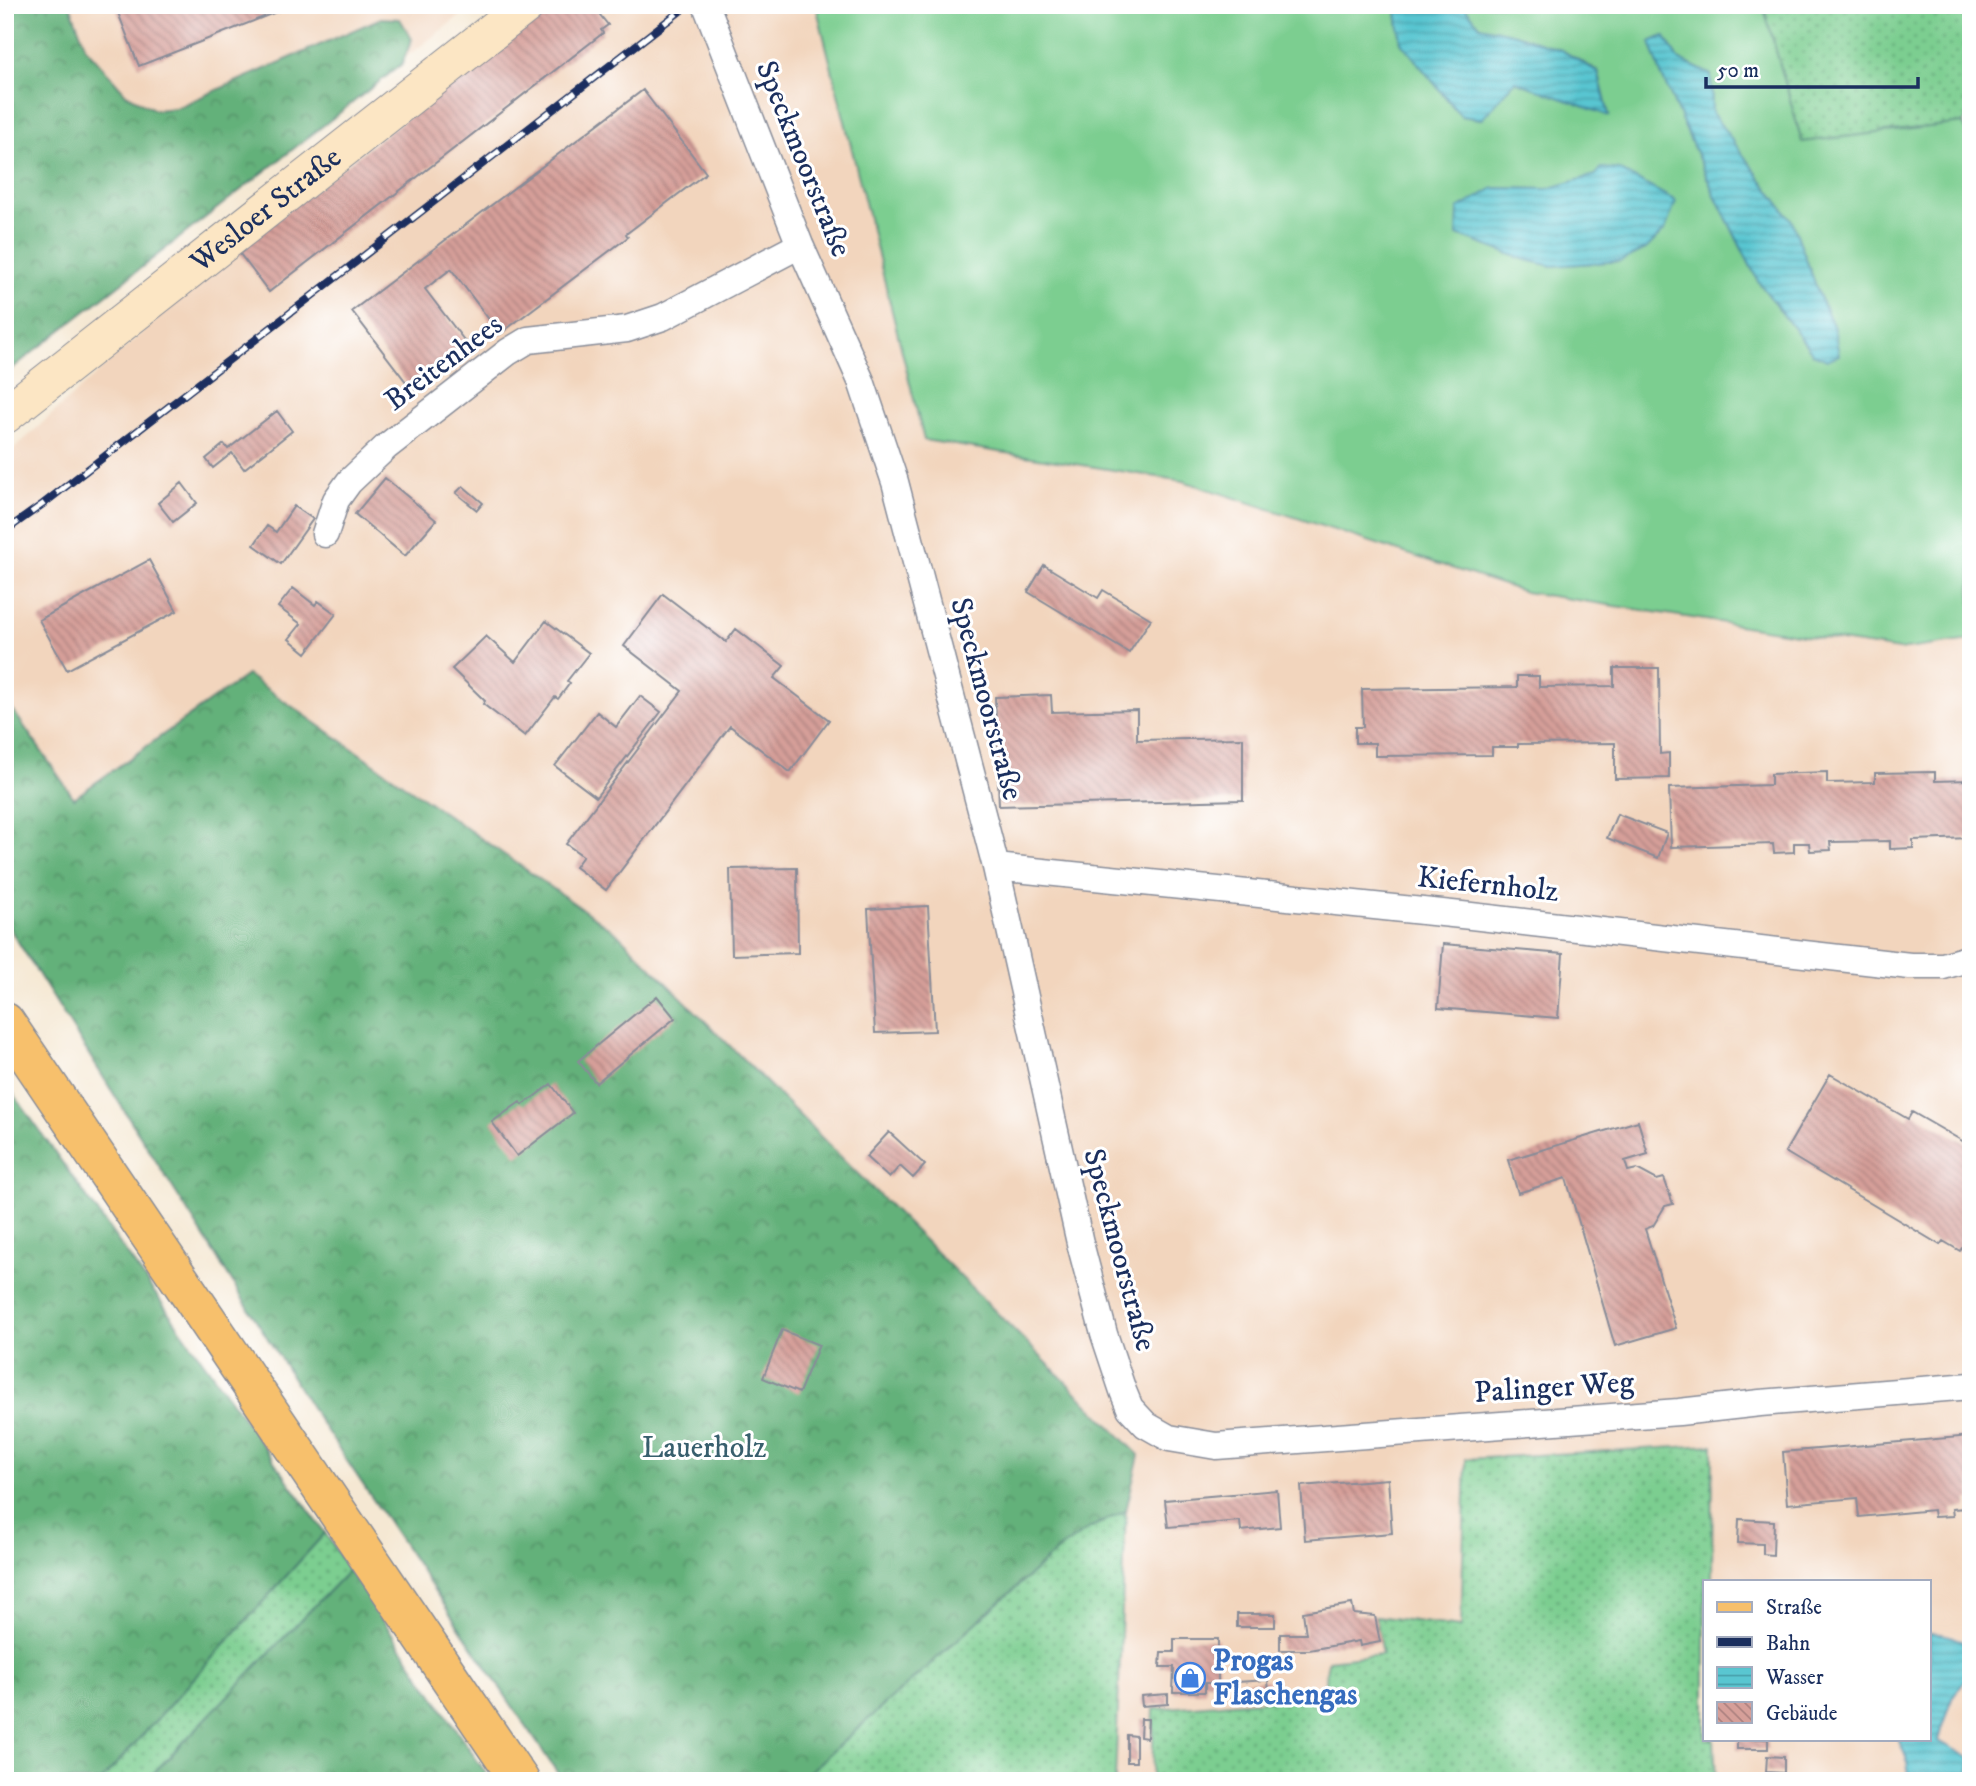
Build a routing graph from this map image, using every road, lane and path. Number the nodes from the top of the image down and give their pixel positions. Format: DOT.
graph roads {
  1 [pos="526,5"];
  2 [pos="706,5"];
  3 [pos="800,245"];
  4 [pos="5,415"];
  5 [pos="325,534"];
  6 [pos="996,867"];
  7 [pos="1971,958"];
  8 [pos="5,1023"];
  9 [pos="1971,1386"];
  10 [pos="1146,1425"];
  11 [pos="520,1781"];
  1 -- 4 [label="street, Wesloer Straße"];
  2 -- 3 [label="street, Speckmoorstraße"];
  3 -- 5 [label="street, Breitenhees"];
  3 -- 6 [label="street, Speckmoorstraße"];
  6 -- 7 [label="street, Kiefernholz"];
  6 -- 10 [label="street, Speckmoorstraße"];
  8 -- 11 [label="main road"];
  9 -- 10 [label="street, Palinger Weg"];
}
